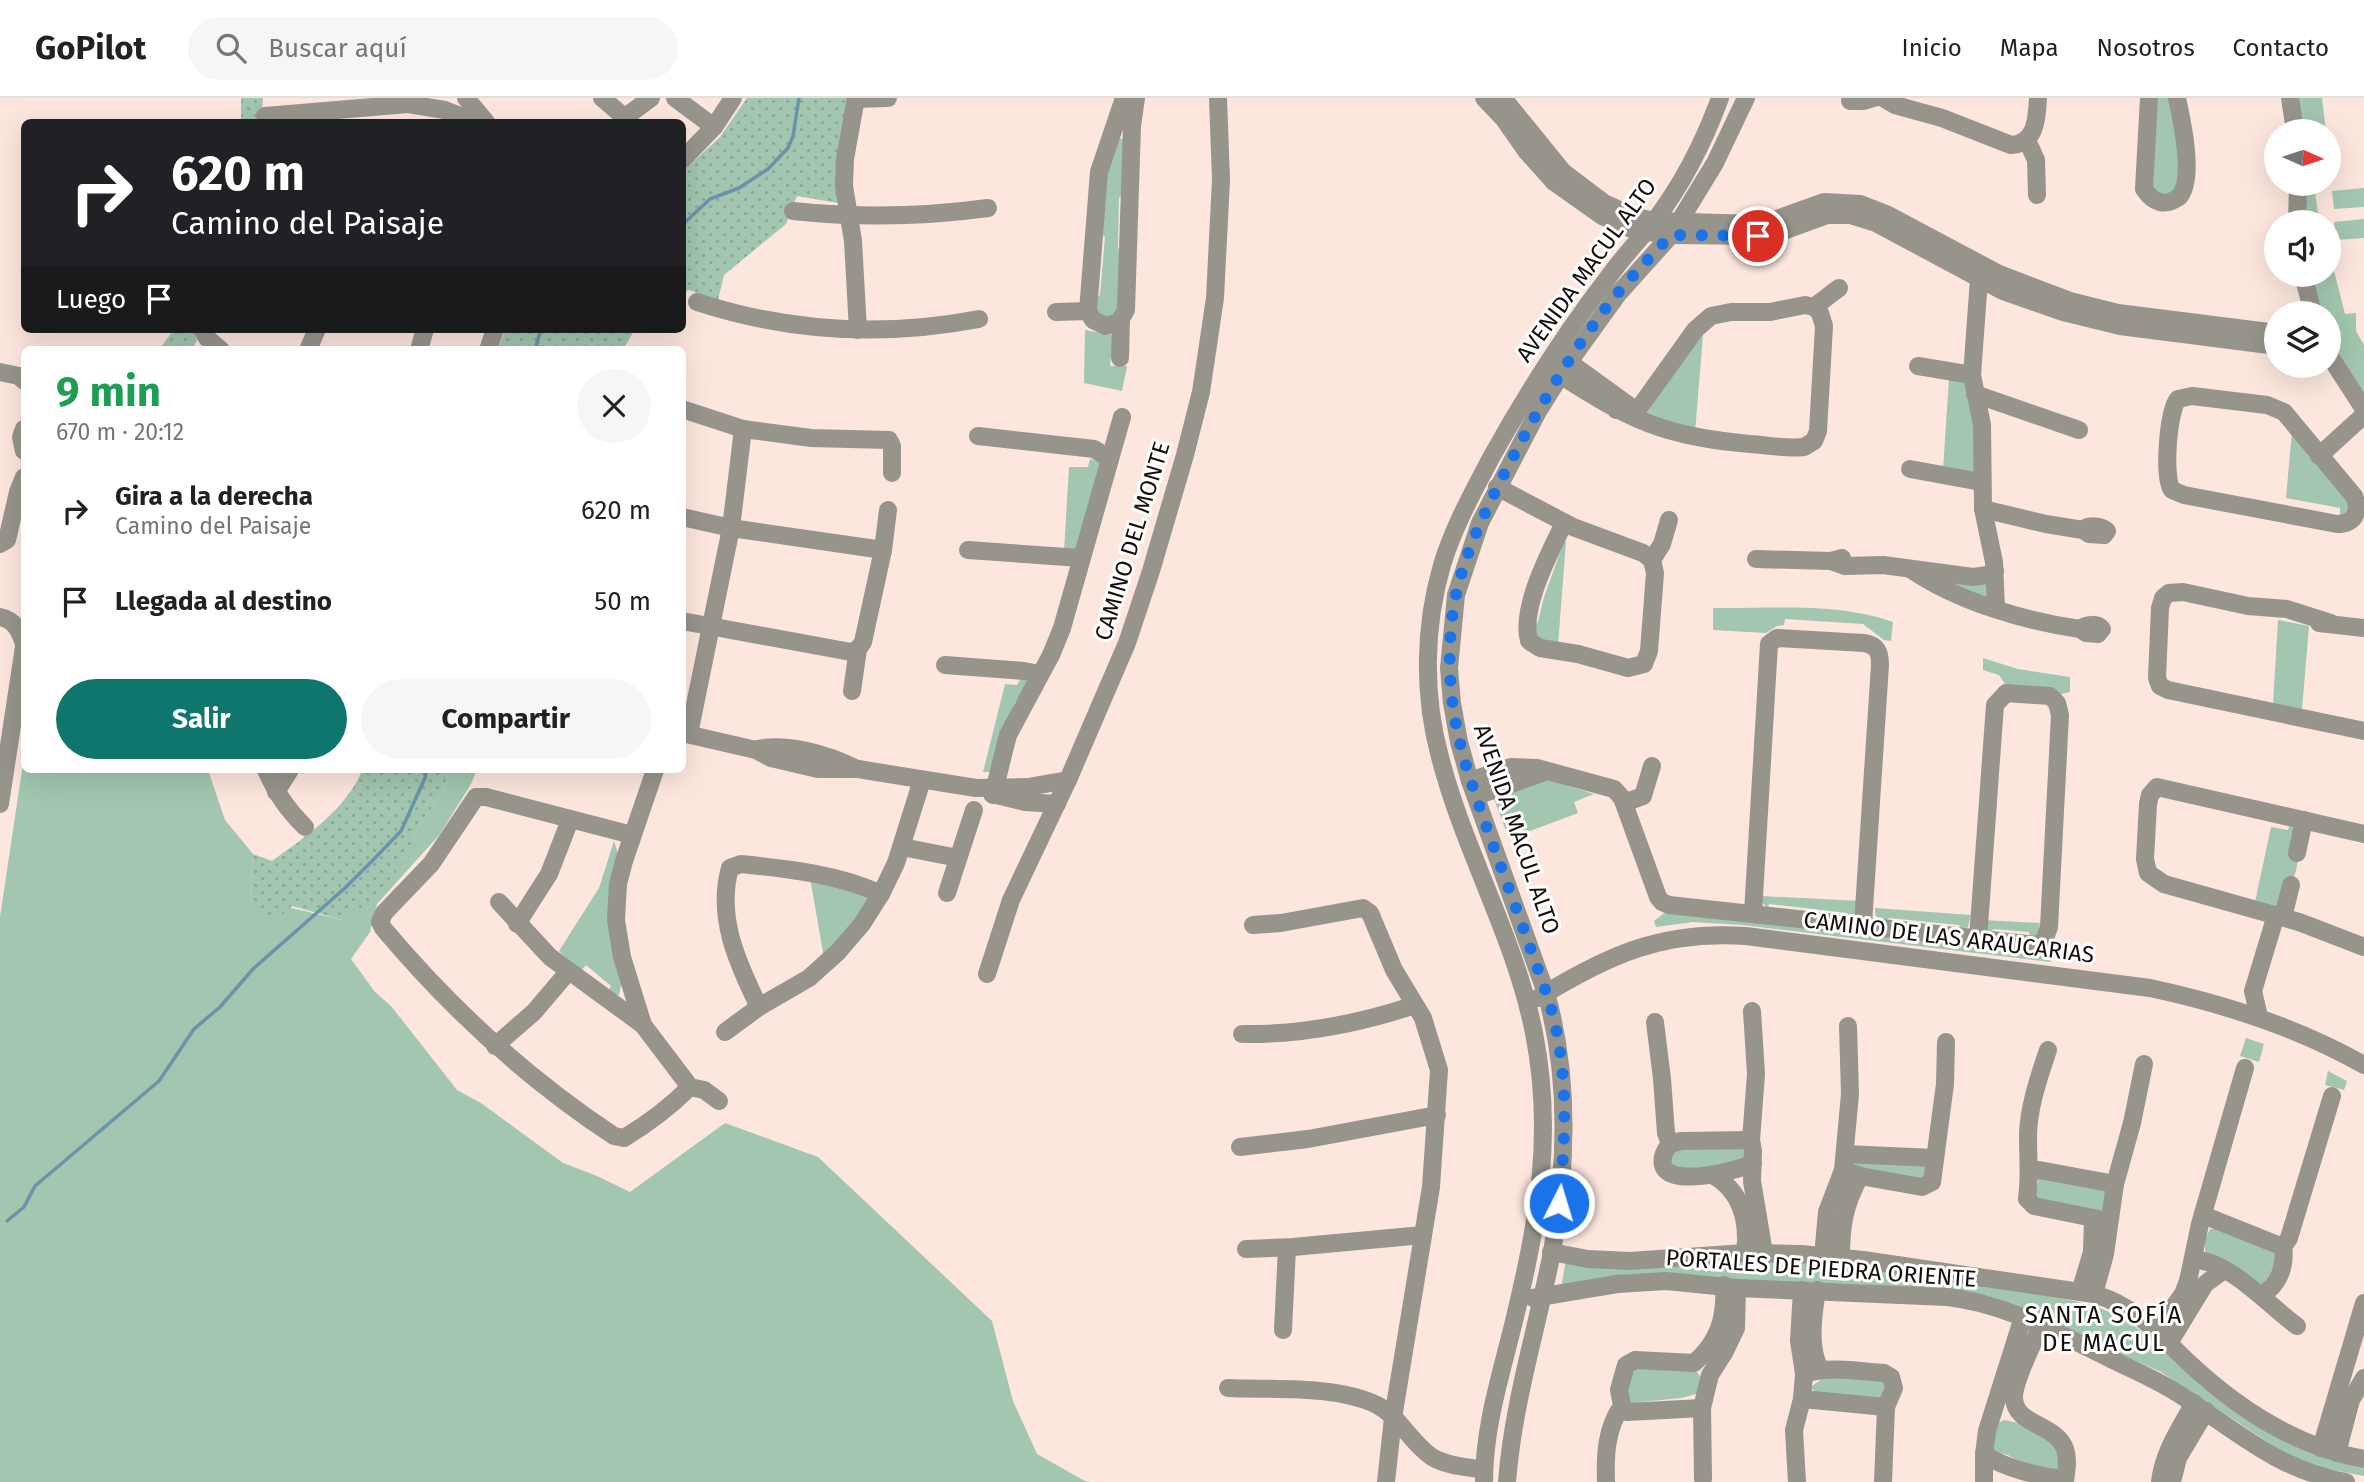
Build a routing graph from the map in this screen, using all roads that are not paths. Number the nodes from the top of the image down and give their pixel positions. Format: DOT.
graph roads {
  1 [pos="403,98"];
  2 [pos="466,98"];
  3 [pos="602,98"];
  4 [pos="651,98"];
  5 [pos="675,98"];
  6 [pos="733,98"];
  7 [pos="856,98"];
  8 [pos="888,98"];
  9 [pos="1124,98"];
  10 [pos="1136,98"];
  11 [pos="1217,98"];
  12 [pos="1484,98"];
  13 [pos="1503,98"];
  14 [pos="1720,98"];
  15 [pos="1746,98"];
  16 [pos="1874,98"];
  17 [pos="1883,98"];
  18 [pos="2038,98"];
  19 [pos="2149,98"];
  20 [pos="2177,98"];
  21 [pos="2290,98"];
  22 [pos="1850,101"];
  23 [pos="383,106"];
  24 [pos="265,116"];
  25 [pos="467,119"];
  26 [pos="484,119"];
  27 [pos="2293,119"];
  28 [pos="714,127"];
  29 [pos="2026,140"];
  30 [pos="686,156"];
  31 [pos="2037,195"];
  32 [pos="988,208"];
  33 [pos="793,211"];
  34 [pos="849,216"];
  35 [pos="1649,227"];
  36 [pos="1674,228"];
  37 [pos="1979,279"];
  38 [pos="1839,288"];
  39 [pos="2003,291"];
  40 [pos="697,302"];
  41 [pos="1814,307"];
  42 [pos="1088,310"];
  43 [pos="1056,312"];
  44 [pos="979,319"];
  45 [pos="1978,319"];
  46 [pos="1121,320"];
  47 [pos="858,330"];
  48 [pos="2264,331"];
  49 [pos="204,333"];
  50 [pos="2264,344"];
  51 [pos="216,346"];
  52 [pos="1120,358"];
  53 [pos="1918,366"];
  54 [pos="1564,369"];
  55 [pos="0,372"];
  56 [pos="2341,374"];
  57 [pos="1972,375"];
  58 [pos="21,378"];
  59 [pos="1975,394"];
  60 [pos="686,409"];
  61 [pos="2364,409"];
  62 [pos="1616,410"];
  63 [pos="1637,411"];
  64 [pos="2364,415"];
  65 [pos="1122,417"];
  66 [pos="1653,427"];
  67 [pos="743,429"];
  68 [pos="2079,430"];
  69 [pos="978,436"];
  70 [pos="2319,456"];
  71 [pos="1110,459"];
  72 [pos="1910,469"];
  73 [pos="892,472"];
  74 [pos="1981,482"];
  75 [pos="21,484"];
  76 [pos="1497,487"];
  77 [pos="1983,509"];
  78 [pos="888,510"];
  79 [pos="2360,513"];
  80 [pos="686,518"];
  81 [pos="1669,520"];
  82 [pos="1564,523"];
  83 [pos="731,528"];
  84 [pos="2083,530"];
  85 [pos="0,544"];
  86 [pos="883,550"];
  87 [pos="968,550"];
  88 [pos="1081,558"];
  89 [pos="1756,559"];
  90 [pos="1652,560"];
  91 [pos="1912,570"];
  92 [pos="1995,571"];
  93 [pos="1996,608"];
  94 [pos="0,617"];
  95 [pos="686,622"];
  96 [pos="710,628"];
  97 [pos="2364,628"];
  98 [pos="2080,629"];
  99 [pos="21,634"];
  100 [pos="859,649"];
  101 [pos="21,652"];
  102 [pos="945,665"];
  103 [pos="1041,674"];
  104 [pos="852,691"];
  105 [pos="2364,732"];
  106 [pos="686,734"];
  107 [pos="1652,766"];
  108 [pos="267,773"];
  109 [pos="288,773"];
  110 [pos="654,773"];
  111 [pos="922,780"];
  112 [pos="1068,780"];
  113 [pos="1473,788"];
  114 [pos="988,791"];
  115 [pos="276,792"];
  116 [pos="1624,803"];
  117 [pos="0,804"];
  118 [pos="1057,804"];
  119 [pos="974,810"];
  120 [pos="570,820"];
  121 [pos="2304,820"];
  122 [pos="305,827"];
  123 [pos="2364,834"];
  124 [pos="632,835"];
  125 [pos="902,847"];
  126 [pos="2297,853"];
  127 [pos="958,858"];
  128 [pos="2291,886"];
  129 [pos="947,892"];
  130 [pos="881,894"];
  131 [pos="499,902"];
  132 [pos="1753,913"];
  133 [pos="2280,916"];
  134 [pos="517,924"];
  135 [pos="1863,924"];
  136 [pos="1253,925"];
  137 [pos="1978,939"];
  138 [pos="2364,947"];
  139 [pos="568,972"];
  140 [pos="987,974"];
  141 [pos="629,984"];
  142 [pos="2253,991"];
  143 [pos="1546,993"];
  144 [pos="608,1000"];
  145 [pos="1528,1004"];
  146 [pos="1415,1005"];
  147 [pos="760,1007"];
  148 [pos="2231,1008"];
  149 [pos="1752,1011"];
  150 [pos="2259,1017"];
  151 [pos="1655,1022"];
  152 [pos="643,1025"];
  153 [pos="1848,1026"];
  154 [pos="725,1032"];
  155 [pos="1242,1034"];
  156 [pos="1945,1042"];
  157 [pos="495,1046"];
  158 [pos="2048,1049"];
  159 [pos="2144,1064"];
  160 [pos="2364,1065"];
  161 [pos="2245,1068"];
  162 [pos="690,1087"];
  163 [pos="2332,1096"];
  164 [pos="719,1101"];
  165 [pos="1437,1115"];
  166 [pos="1751,1140"];
  167 [pos="1670,1144"];
  168 [pos="1240,1147"];
  169 [pos="1934,1158"];
  170 [pos="1753,1163"];
  171 [pos="1849,1167"];
  172 [pos="2030,1173"];
  173 [pos="1713,1175"];
  174 [pos="1542,1179"];
  175 [pos="1561,1184"];
  176 [pos="2115,1184"];
  177 [pos="2203,1215"];
  178 [pos="2100,1220"];
  179 [pos="1423,1235"];
  180 [pos="2283,1247"];
  181 [pos="1287,1248"];
  182 [pos="1246,1249"];
  183 [pos="1551,1252"];
  184 [pos="1745,1253"];
  185 [pos="1764,1253"];
  186 [pos="1832,1257"];
  187 [pos="2194,1260"];
  188 [pos="2224,1270"];
  189 [pos="1522,1287"];
  190 [pos="1731,1287"];
  191 [pos="1810,1290"];
  192 [pos="2087,1293"];
  193 [pos="2261,1294"];
  194 [pos="1542,1296"];
  195 [pos="2364,1303"];
  196 [pos="2023,1317"];
  197 [pos="2040,1325"];
  198 [pos="2297,1326"];
  199 [pos="1283,1330"];
  200 [pos="2163,1337"];
  201 [pos="1507,1348"];
  202 [pos="2348,1357"];
  203 [pos="1528,1358"];
  204 [pos="1694,1363"];
  205 [pos="1812,1372"];
  206 [pos="1710,1375"];
  207 [pos="2364,1376"];
  208 [pos="1228,1388"];
  209 [pos="1802,1399"];
  210 [pos="1622,1406"];
  211 [pos="1886,1407"];
  212 [pos="2200,1407"];
  213 [pos="1702,1408"];
  214 [pos="2020,1415"];
  215 [pos="1992,1417"];
  216 [pos="1393,1418"];
  217 [pos="2329,1451"];
  218 [pos="1984,1454"];
  219 [pos="2364,1460"];
  220 [pos="1484,1476"];
  221 [pos="1703,1479"];
  222 [pos="2065,1480"];
  223 [pos="1386,1482"];
  224 [pos="1507,1482"];
  225 [pos="1606,1482"];
  226 [pos="1797,1482"];
  227 [pos="1883,1482"];
  228 [pos="1984,1482"];
  229 [pos="2160,1482"];
  230 [pos="2172,1482"];
  231 [pos="2346,1482"];
  1 -- 23 [label="street"];
  2 -- 26 [label="street"];
  3 -- 4 [label="street"];
  5 -- 28 [label="street"];
  6 -- 28 [label="street"];
  7 -- 8 [label="street"];
  7 -- 34 [label="street"];
  9 -- 42 [label="street"];
  10 -- 46 [label="street"];
  11 -- 112 [label="street, CAMINO DEL MONTE"];
  12 -- 35 [label="street"];
  13 -- 35 [label="street"];
  14 -- 35 [label="street, AVENIDA MACUL ALTO"];
  15 -- 36 [label="street, AVENIDA MACUL ALTO"];
  16 -- 22 [label="street"];
  17 -- 29 [label="street"];
  18 -- 29 [label="street"];
  19 -- 20 [label="street"];
  21 -- 27 [label="street"];
  23 -- 24 [label="street"];
  23 -- 25 [label="street"];
  28 -- 30 [label="street"];
  29 -- 31 [label="street"];
  32 -- 34 [label="street"];
  33 -- 34 [label="street"];
  34 -- 47 [label="street"];
  35 -- 36 [label="street"];
  35 -- 145 [label="street, AVENIDA MACUL ALTO"];
  36 -- 37 [label="street"];
  36 -- 48 [label="street"];
  36 -- 54 [label="street, AVENIDA MACUL ALTO"];
  37 -- 39 [label="street"];
  37 -- 45 [label="street"];
  38 -- 41 [label="street"];
  39 -- 45 [label="street"];
  39 -- 50 [label="street"];
  40 -- 47 [label="street"];
  41 -- 63 [label="street"];
  41 -- 66 [label="street"];
  42 -- 43 [label="street"];
  42 -- 46 [label="street"];
  44 -- 47 [label="street"];
  45 -- 57 [label="street"];
  46 -- 52 [label="street"];
  49 -- 51 [label="street"];
  53 -- 57 [label="street"];
  54 -- 62 [label="street"];
  54 -- 63 [label="street"];
  54 -- 76 [label="street, AVENIDA MACUL ALTO"];
  55 -- 58 [label="street"];
  56 -- 61 [label="street"];
  57 -- 59 [label="street"];
  59 -- 68 [label="street"];
  59 -- 74 [label="street"];
  60 -- 67 [label="street"];
  62 -- 63 [label="street"];
  62 -- 66 [label="street"];
  63 -- 66 [label="street"];
  64 -- 70 [label="street"];
  65 -- 71 [label="street"];
  67 -- 73 [label="street"];
  67 -- 83 [label="street"];
  69 -- 71 [label="street"];
  70 -- 79 [label="street"];
  70 -- 79 [label="street"];
  71 -- 88 [label="street"];
  72 -- 74 [label="street"];
  74 -- 77 [label="street"];
  75 -- 85 [label="street"];
  76 -- 82 [label="street"];
  76 -- 113 [label="street, AVENIDA MACUL ALTO"];
  77 -- 84 [label="street"];
  77 -- 92 [label="street"];
  78 -- 86 [label="street"];
  80 -- 83 [label="street"];
  81 -- 90 [label="street"];
  82 -- 90 [label="street"];
  82 -- 90 [label="street"];
  83 -- 86 [label="street"];
  83 -- 96 [label="street"];
  86 -- 100 [label="street"];
  87 -- 88 [label="street"];
  88 -- 103 [label="street"];
  89 -- 91 [label="street"];
  91 -- 92 [label="street"];
  91 -- 93 [label="street"];
  92 -- 93 [label="street"];
  93 -- 98 [label="street"];
  94 -- 99 [label="street"];
  95 -- 96 [label="street"];
  96 -- 100 [label="street"];
  96 -- 106 [label="street"];
  97 -- 105 [label="street"];
  100 -- 104 [label="street"];
  101 -- 117 [label="street"];
  102 -- 103 [label="street"];
  103 -- 114 [label="street"];
  106 -- 111 [label="street"];
  107 -- 116 [label="street"];
  108 -- 115 [label="street"];
  109 -- 115 [label="street"];
  110 -- 124 [label="street"];
  111 -- 114 [label="street"];
  111 -- 125 [label="street"];
  112 -- 114 [label="street"];
  112 -- 118 [label="street, CAMINO DEL MONTE"];
  113 -- 116 [label="street"];
  113 -- 143 [label="street, AVENIDA MACUL ALTO"];
  114 -- 118 [label="street"];
  115 -- 122 [label="street"];
  116 -- 132 [label="street"];
  118 -- 140 [label="street, CAMINO DEL MONTE"];
  119 -- 127 [label="street"];
  120 -- 124 [label="street"];
  120 -- 134 [label="street"];
  120 -- 157 [label="street"];
  121 -- 123 [label="street"];
  121 -- 126 [label="street"];
  121 -- 133 [label="street"];
  124 -- 141 [label="street"];
  125 -- 127 [label="street"];
  125 -- 130 [label="street"];
  127 -- 129 [label="street"];
  128 -- 133 [label="street"];
  130 -- 147 [label="street"];
  130 -- 147 [label="street"];
  131 -- 134 [label="street"];
  132 -- 135 [label="street"];
  132 -- 135 [label="street"];
  133 -- 138 [label="street"];
  133 -- 142 [label="street"];
  134 -- 139 [label="street"];
  135 -- 137 [label="street"];
  136 -- 146 [label="street"];
  137 -- 137 [label="street"];
  139 -- 144 [label="street"];
  139 -- 157 [label="street"];
  141 -- 144 [label="street"];
  141 -- 152 [label="street"];
  142 -- 148 [label="street"];
  142 -- 150 [label="street"];
  143 -- 145 [label="street, CAMINO DE LAS ARAUCARIAS"];
  143 -- 148 [label="street, CAMINO DE LAS ARAUCARIAS"];
  143 -- 175 [label="street, AVENIDA MACUL ALTO"];
  144 -- 152 [label="street"];
  145 -- 174 [label="street, AVENIDA MACUL ALTO"];
  146 -- 155 [label="street"];
  146 -- 165 [label="street"];
  147 -- 154 [label="street"];
  148 -- 150 [label="street, CAMINO DE LAS ARAUCARIAS"];
  149 -- 166 [label="street"];
  150 -- 160 [label="street, CAMINO DE LAS ARAUCARIAS"];
  151 -- 167 [label="street"];
  152 -- 162 [label="street"];
  153 -- 171 [label="street"];
  156 -- 169 [label="street"];
  157 -- 162 [label="street"];
  158 -- 172 [label="street"];
  159 -- 176 [label="street"];
  161 -- 177 [label="street"];
  162 -- 164 [label="street"];
  163 -- 180 [label="street"];
  165 -- 168 [label="street"];
  165 -- 179 [label="street"];
  166 -- 167 [label="street"];
  166 -- 170 [label="street"];
  167 -- 173 [label="street"];
  169 -- 171 [label="street"];
  169 -- 171 [label="street"];
  170 -- 173 [label="street"];
  170 -- 185 [label="street"];
  171 -- 186 [label="street"];
  172 -- 176 [label="street"];
  172 -- 178 [label="street"];
  173 -- 184 [label="street"];
  174 -- 175 [label="street"];
  174 -- 189 [label="street, AVENIDA MACUL ALTO"];
  175 -- 183 [label="street, AVENIDA MACUL ALTO"];
  176 -- 178 [label="street"];
  177 -- 180 [label="street"];
  177 -- 187 [label="street"];
  178 -- 192 [label="street"];
  179 -- 181 [label="street"];
  179 -- 216 [label="street"];
  180 -- 193 [label="street"];
  181 -- 182 [label="street"];
  181 -- 199 [label="street"];
  183 -- 184 [label="street"];
  183 -- 194 [label="street, AVENIDA MACUL ALTO"];
  184 -- 185 [label="street"];
  185 -- 186 [label="street"];
  186 -- 192 [label="street"];
  187 -- 188 [label="street"];
  187 -- 200 [label="street"];
  188 -- 193 [label="street"];
  188 -- 200 [label="street"];
  189 -- 194 [label="street"];
  189 -- 201 [label="street, AVENIDA MACUL ALTO"];
  190 -- 191 [label="street, PORTALES DE PIEDRA ORIENTE"];
  190 -- 194 [label="street, PORTALES DE PIEDRA ORIENTE"];
  190 -- 204 [label="street"];
  190 -- 206 [label="street"];
  191 -- 196 [label="street, PORTALES DE PIEDRA ORIENTE"];
  191 -- 205 [label="street"];
  192 -- 200 [label="street"];
  193 -- 198 [label="street"];
  194 -- 203 [label="street, AVENIDA MACUL ALTO"];
  195 -- 202 [label="street"];
  196 -- 197 [label="street, PORTALES DE PIEDRA ORIENTE"];
  196 -- 215 [label="street"];
  197 -- 212 [label="street, PORTALES DE PIEDRA ORIENTE"];
  197 -- 214 [label="street"];
  200 -- 217 [label="street"];
  201 -- 203 [label="street"];
  201 -- 220 [label="street, AVENIDA MACUL ALTO"];
  202 -- 207 [label="street"];
  202 -- 217 [label="street"];
  203 -- 224 [label="street, AVENIDA MACUL ALTO"];
  204 -- 206 [label="street"];
  204 -- 210 [label="street"];
  205 -- 209 [label="street"];
  205 -- 211 [label="street"];
  206 -- 213 [label="street"];
  207 -- 217 [label="street"];
  208 -- 216 [label="street"];
  209 -- 211 [label="street"];
  209 -- 226 [label="street"];
  210 -- 213 [label="street"];
  210 -- 225 [label="street"];
  211 -- 227 [label="street"];
  212 -- 229 [label="street"];
  212 -- 230 [label="street"];
  212 -- 231 [label="street, PORTALES DE PIEDRA ORIENTE"];
  213 -- 221 [label="street"];
  214 -- 215 [label="street"];
  214 -- 222 [label="street"];
  215 -- 218 [label="street"];
  216 -- 220 [label="street"];
  216 -- 223 [label="street"];
  217 -- 219 [label="street"];
  218 -- 222 [label="street"];
  218 -- 228 [label="street"];
}
